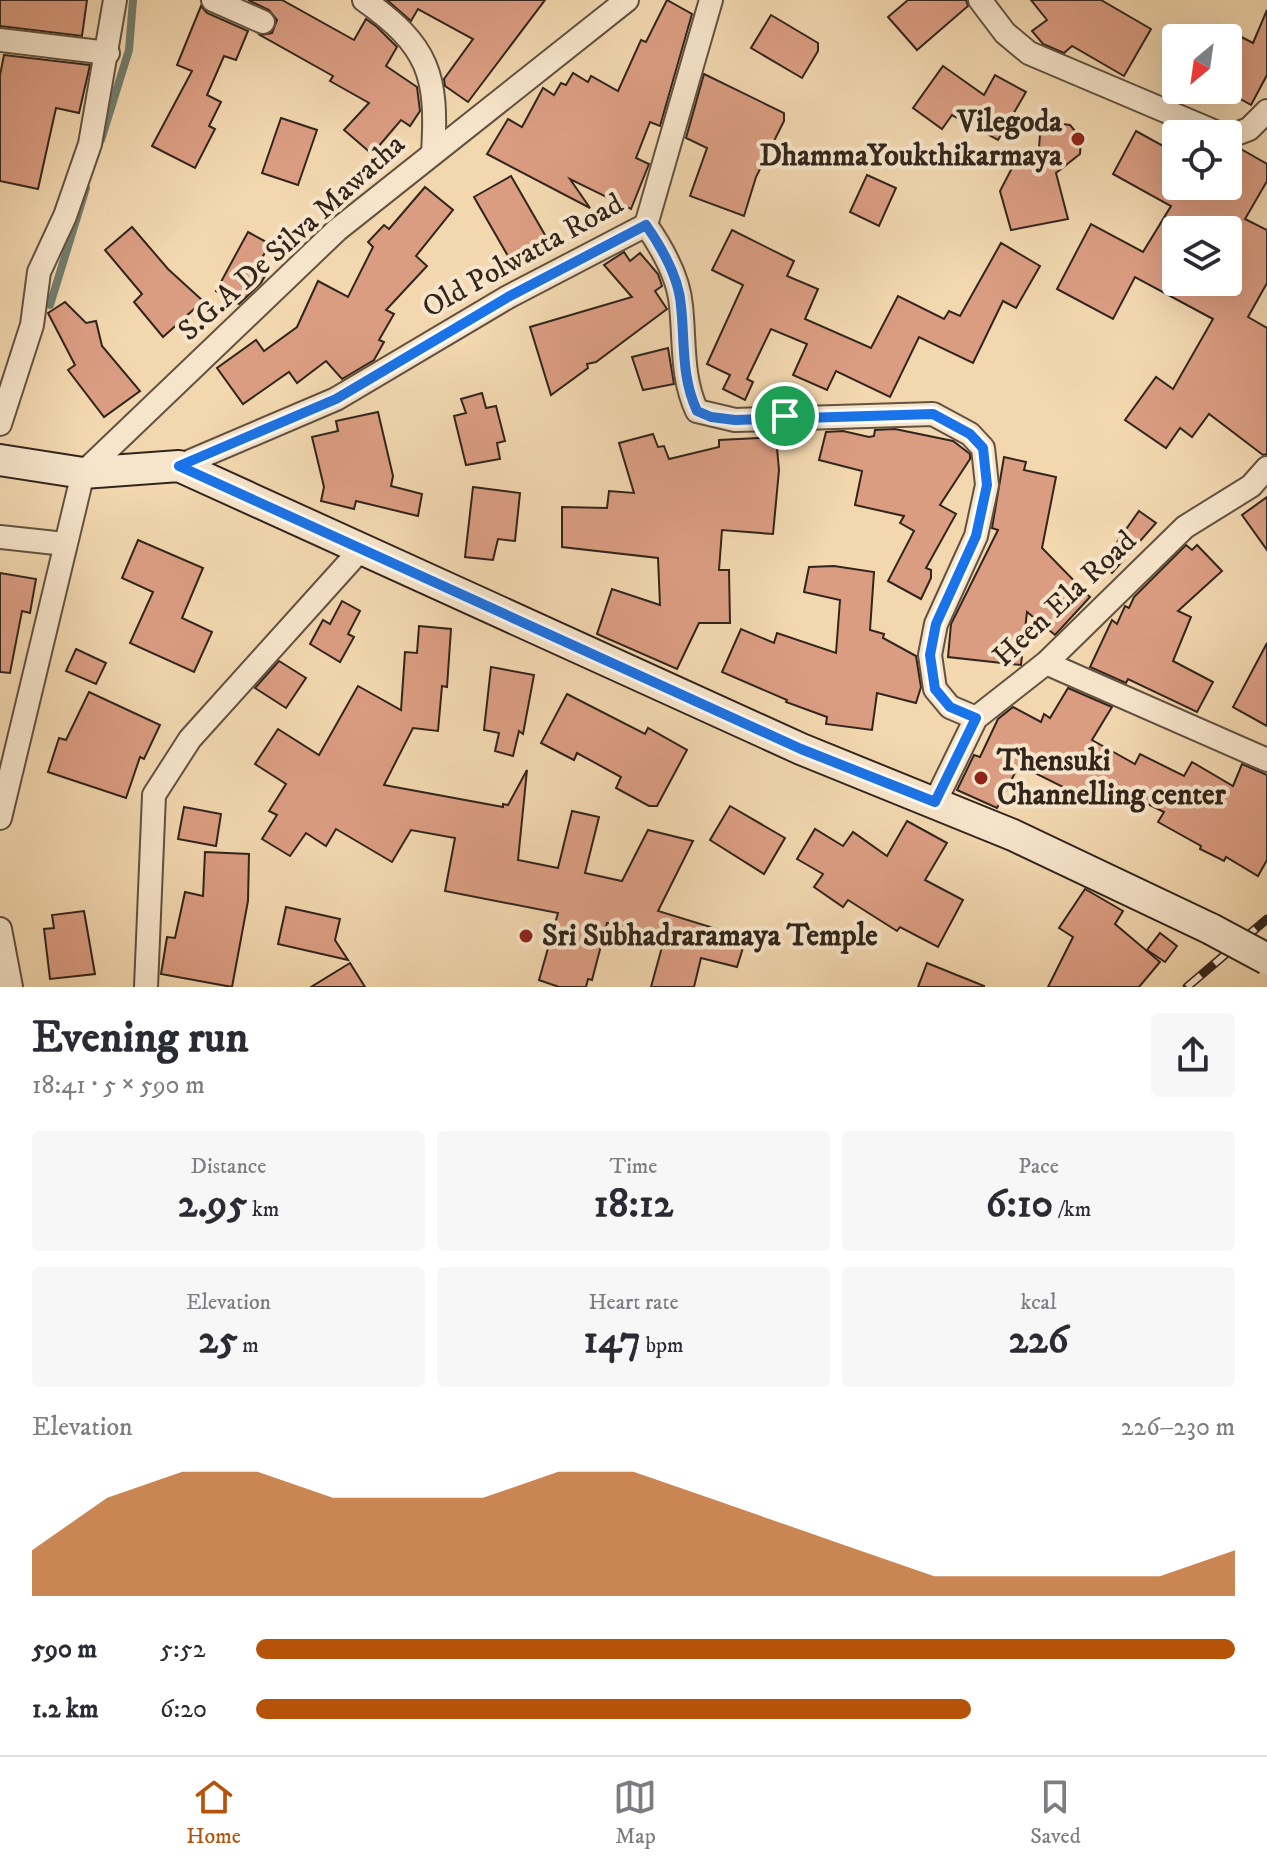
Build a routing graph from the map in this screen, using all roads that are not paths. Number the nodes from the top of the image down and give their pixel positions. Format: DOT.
graph roads {
  1 [pos="115,0"];
  2 [pos="213,0"];
  3 [pos="364,0"];
  4 [pos="627,0"];
  5 [pos="711,0"];
  6 [pos="980,0"];
  7 [pos="263,22"];
  8 [pos="0,40"];
  9 [pos="108,53"];
  10 [pos="1267,111"];
  11 [pos="1187,120"];
  12 [pos="1242,132"];
  13 [pos="433,153"];
  14 [pos="646,225"];
  15 [pos="0,424"];
  16 [pos="0,460"];
  17 [pos="179,466"];
  18 [pos="1267,468"];
  19 [pos="83,473"];
  20 [pos="0,537"];
  21 [pos="65,544"];
  22 [pos="363,547"];
  23 [pos="1046,663"];
  24 [pos="976,718"];
  25 [pos="1267,760"];
  26 [pos="935,802"];
  27 [pos="0,818"];
  28 [pos="0,929"];
  29 [pos="1267,960"];
  30 [pos="11,987"];
  31 [pos="146,987"];
  1 -- 9 [label="street"];
  2 -- 7 [label="street"];
  3 -- 13 [label="street"];
  4 -- 13 [label="street, S.G.A De Silva Mawatha"];
  5 -- 14 [label="street, Old Polwatta Road"];
  6 -- 11 [label="street"];
  8 -- 9 [label="street"];
  9 -- 15 [label="street"];
  10 -- 12 [label="street"];
  13 -- 19 [label="street, S.G.A De Silva Mawatha"];
  14 -- 17 [label="street, Old Polwatta Road"];
  14 -- 24 [label="street"];
  16 -- 19 [label="main road"];
  17 -- 19 [label="main road"];
  17 -- 22 [label="main road"];
  18 -- 23 [label="street, Heen Ela Road"];
  19 -- 21 [label="street"];
  20 -- 21 [label="street"];
  21 -- 27 [label="street"];
  22 -- 26 [label="main road"];
  22 -- 31 [label="street"];
  23 -- 24 [label="street, Heen Ela Road"];
  23 -- 25 [label="street"];
  24 -- 26 [label="street, Heen Ela Road"];
  26 -- 29 [label="main road, bridge"];
  28 -- 30 [label="street"];
}
